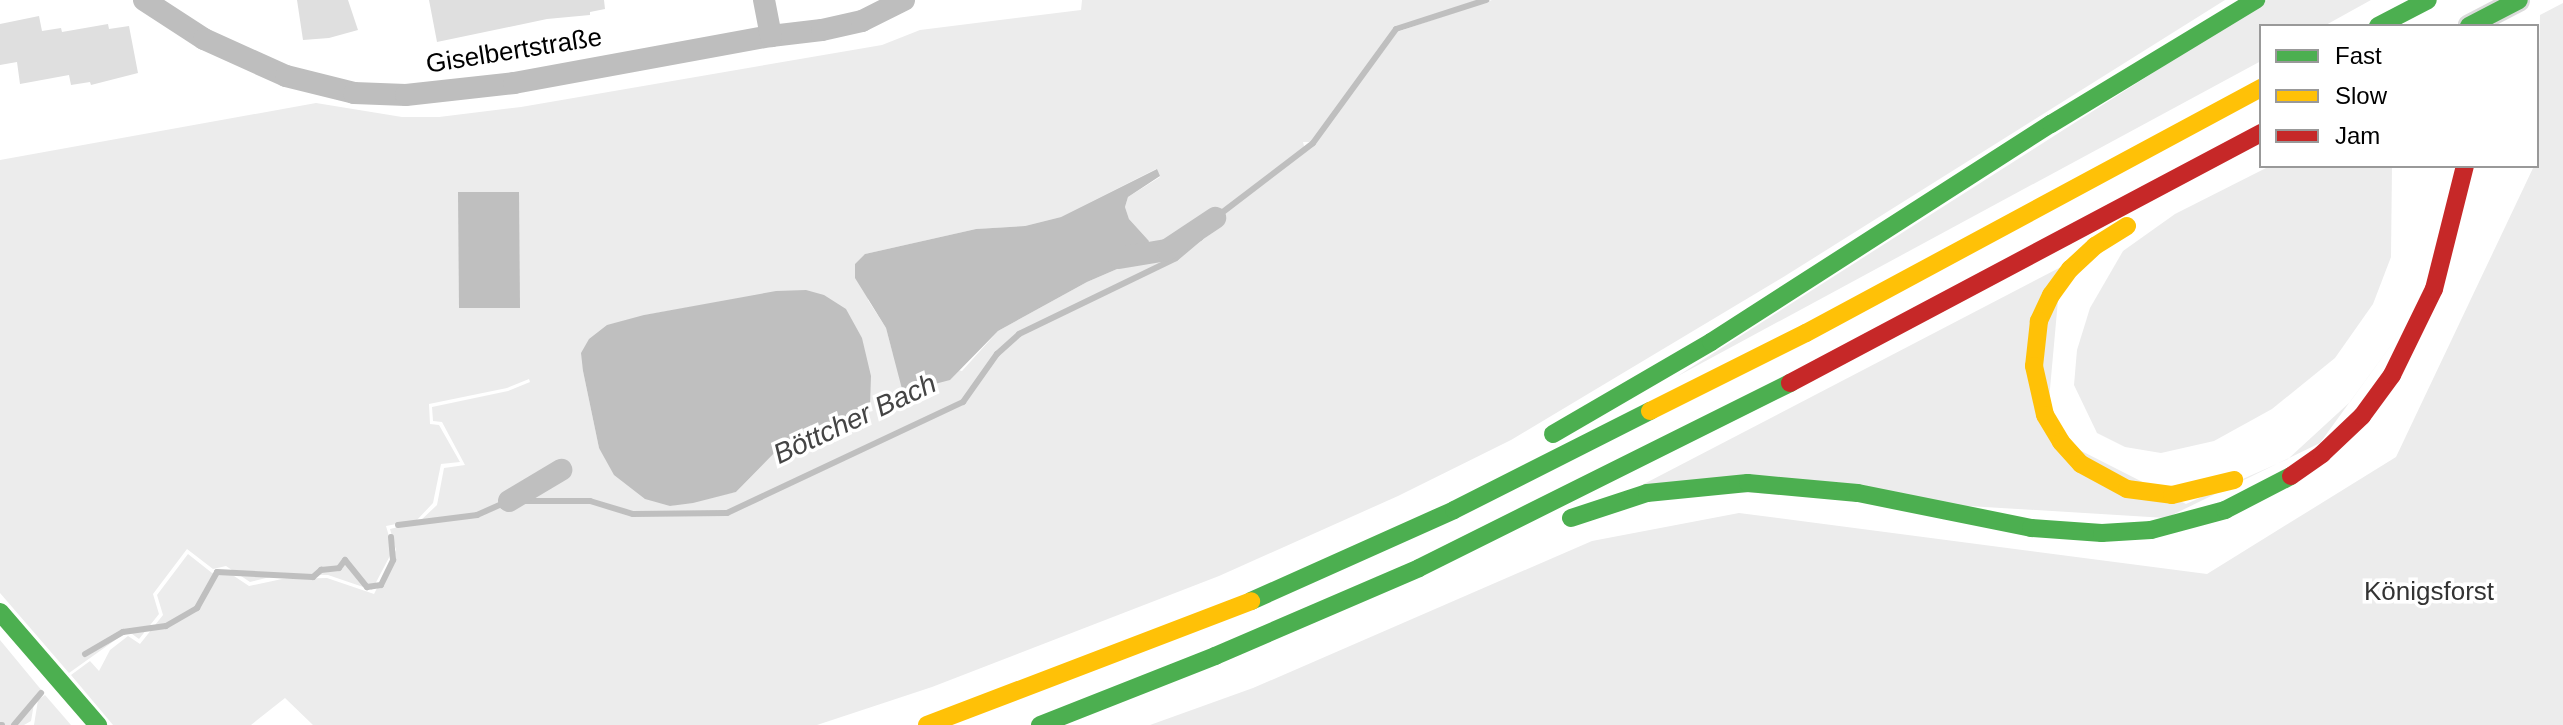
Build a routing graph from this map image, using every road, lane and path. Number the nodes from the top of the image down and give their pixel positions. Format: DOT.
graph roads {
  1 [pos="144,0"];
  2 [pos="764,0"];
  3 [pos="904,0"];
  4 [pos="2256,0"];
  5 [pos="2480,0"];
  6 [pos="2519,0"];
  7 [pos="2424,2"];
  8 [pos="2382,24"];
  9 [pos="2473,24"];
  10 [pos="2479,24"];
  11 [pos="771,36"];
  12 [pos="2259,89"];
  13 [pos="2259,134"];
  14 [pos="2259,148"];
  15 [pos="2464,168"];
  16 [pos="1534,444"];
  17 [pos="2255,470"];
  18 [pos="1421,503"];
  19 [pos="1419,568"];
  20 [pos="1230,610"];
  21 [pos="0,612"];
  22 [pos="98,725"];
  23 [pos="927,725"];
  24 [pos="1040,725"];
  1 -- 11 [label="street, Giselbertstraße"];
  2 -- 11 [label="street"];
  3 -- 11 [label="street, Giselbertstraße"];
  4 -- 16 [label="main road"];
  5 -- 10 [label="main road"];
  6 -- 9 [label="main road, bridge"];
  7 -- 8 [label="main road"];
  12 -- 20 [label="main road"];
  13 -- 19 [label="main road"];
  14 -- 17 [label="main road"];
  15 -- 19 [label="main road"];
  18 -- 20 [label="main road"];
  19 -- 24 [label="main road"];
  20 -- 23 [label="main road"];
  21 -- 22 [label="main road"];
}
